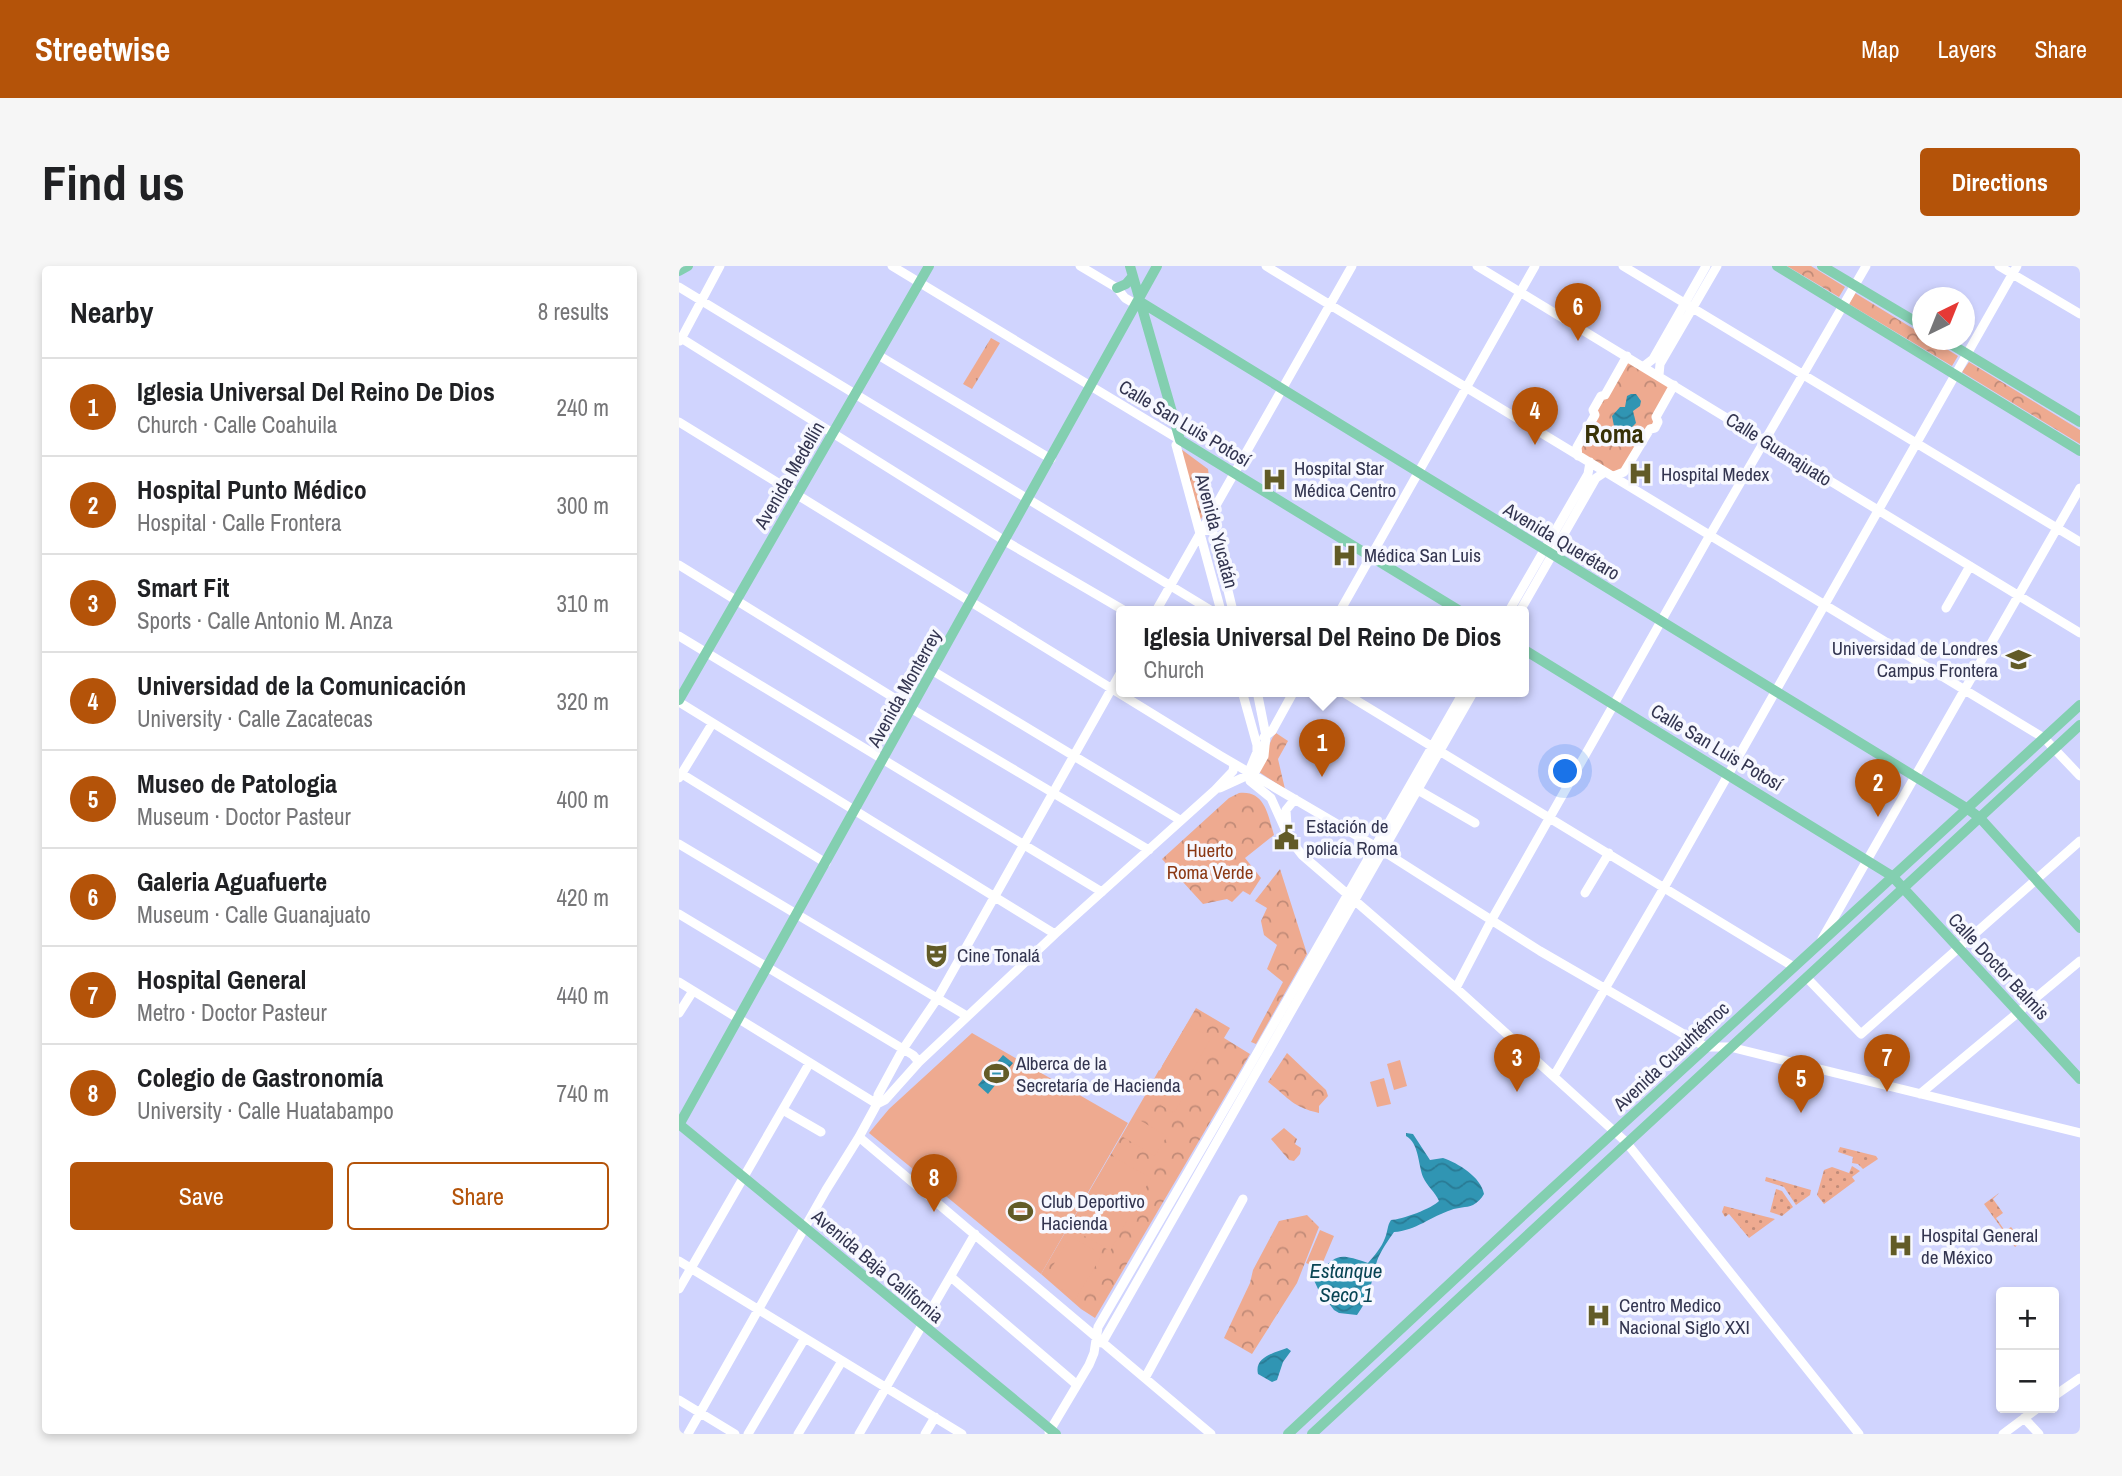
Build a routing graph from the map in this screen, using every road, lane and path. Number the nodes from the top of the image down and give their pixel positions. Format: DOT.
graph roads {
  1 [pos="688,266"];
  2 [pos="720,266"];
  3 [pos="892,266"];
  4 [pos="929,266"];
  5 [pos="1080,266"];
  6 [pos="1157,266"];
  7 [pos="1266,266"];
  8 [pos="1352,266"];
  9 [pos="1477,266"];
  10 [pos="1535,266"];
  11 [pos="1623,266"];
  12 [pos="1706,266"];
  13 [pos="1717,266"];
  14 [pos="1777,266"];
  15 [pos="1822,266"];
  16 [pos="1866,266"];
  17 [pos="1999,266"];
  18 [pos="2015,270"];
  19 [pos="679,271"];
  20 [pos="1132,271"];
  21 [pos="919,282"];
  22 [pos="1855,286"];
  23 [pos="679,287"];
  24 [pos="1117,288"];
  25 [pos="1520,292"];
  26 [pos="701,302"];
  27 [pos="1138,303"];
  28 [pos="1328,304"];
  29 [pos="1689,305"];
  30 [pos="1843,306"];
  31 [pos="2080,314"];
  32 [pos="1912,320"];
  33 [pos="1125,327"];
  34 [pos="1146,327"];
  35 [pos="680,340"];
  36 [pos="1962,350"];
  37 [pos="1967,353"];
  38 [pos="878,355"];
  39 [pos="1627,356"];
  40 [pos="1644,366"];
  41 [pos="1802,374"];
  42 [pos="1955,374"];
  43 [pos="1659,375"];
  44 [pos="1674,385"];
  45 [pos="1091,387"];
  46 [pos="1466,388"];
  47 [pos="1282,389"];
  48 [pos="856,393"];
  49 [pos="679,422"];
  50 [pos="2080,422"];
  51 [pos="833,435"];
  52 [pos="1180,440"];
  53 [pos="1765,441"];
  54 [pos="1916,443"];
  55 [pos="2080,451"];
  56 [pos="1579,456"];
  57 [pos="1051,459"];
  58 [pos="1590,462"];
  59 [pos="1234,473"];
  60 [pos="1418,473"];
  61 [pos="1609,474"];
  62 [pos="2080,488"];
  63 [pos="798,495"];
  64 [pos="1029,499"];
  65 [pos="1878,509"];
  66 [pos="2057,529"];
  67 [pos="1201,531"];
  68 [pos="1710,535"];
  69 [pos="1005,541"];
  70 [pos="2080,542"];
  71 [pos="1548,553"];
  72 [pos="1371,556"];
  73 [pos="679,565"];
  74 [pos="1970,566"];
  75 [pos="1170,585"];
  76 [pos="2019,595"];
  77 [pos="737,601"];
  78 [pos="972,602"];
  79 [pos="1825,605"];
  80 [pos="1116,606"];
  81 [pos="1159,606"];
  82 [pos="1204,606"];
  83 [pos="1220,606"];
  84 [pos="1232,606"];
  85 [pos="1343,606"];
  86 [pos="1452,606"];
  87 [pos="1512,606"];
  88 [pos="1522,606"];
  89 [pos="1946,608"];
  90 [pos="1662,622"];
  91 [pos="2080,633"];
  92 [pos="679,636"];
  93 [pos="706,652"];
  94 [pos="1529,653"];
  95 [pos="933,671"];
  96 [pos="1116,681"];
  97 [pos="1112,688"];
  98 [pos="1116,690"];
  99 [pos="1965,690"];
  100 [pos="1776,691"];
  101 [pos="1126,697"];
  102 [pos="1245,697"];
  103 [pos="1258,697"];
  104 [pos="1291,697"];
  105 [pos="1351,697"];
  106 [pos="1461,697"];
  107 [pos="1470,697"];
  108 [pos="679,701"];
  109 [pos="1615,705"];
  110 [pos="2080,705"];
  111 [pos="912,709"];
  112 [pos="712,724"];
  113 [pos="2080,725"];
  114 [pos="1266,736"];
  115 [pos="2044,738"];
  116 [pos="1256,740"];
  117 [pos="2055,748"];
  118 [pos="1436,750"];
  119 [pos="1075,755"];
  120 [pos="884,759"];
  121 [pos="1234,764"];
  122 [pos="1251,774"];
  123 [pos="1729,775"];
  124 [pos="680,776"];
  125 [pos="2080,776"];
  126 [pos="1916,777"];
  127 [pos="1215,790"];
  128 [pos="1418,790"];
  129 [pos="1054,792"];
  130 [pos="1295,799"];
  131 [pos="1968,809"];
  132 [pos="855,811"];
  133 [pos="1980,818"];
  134 [pos="1549,819"];
  135 [pos="1180,820"];
  136 [pos="1475,823"];
  137 [pos="1287,831"];
  138 [pos="2080,841"];
  139 [pos="679,844"];
  140 [pos="1025,844"];
  141 [pos="1379,848"];
  142 [pos="1149,850"];
  143 [pos="1609,853"];
  144 [pos="1867,859"];
  145 [pos="826,863"];
  146 [pos="1892,876"];
  147 [pos="2036,880"];
  148 [pos="1665,886"];
  149 [pos="1903,889"];
  150 [pos="1102,892"];
  151 [pos="1585,894"];
  152 [pos="995,897"];
  153 [pos="1351,898"];
  154 [pos="679,914"];
  155 [pos="797,914"];
  156 [pos="1491,921"];
  157 [pos="2080,928"];
  158 [pos="1055,934"];
  159 [pos="1821,940"];
  160 [pos="1959,947"];
  161 [pos="2080,961"];
  162 [pos="1794,967"];
  163 [pos="768,968"];
  164 [pos="1807,978"];
  165 [pos="679,982"];
  166 [pos="1456,988"];
  167 [pos="1605,989"];
  168 [pos="693,991"];
  169 [pos="937,999"];
  170 [pos="2018,1012"];
  171 [pos="679,1013"];
  172 [pos="967,1016"];
  173 [pos="738,1018"];
  174 [pos="1706,1047"];
  175 [pos="1730,1047"];
  176 [pos="903,1049"];
  177 [pos="919,1062"];
  178 [pos="809,1064"];
  179 [pos="1554,1076"];
  180 [pos="2080,1079"];
  181 [pos="1920,1094"];
  182 [pos="877,1104"];
  183 [pos="783,1110"];
  184 [pos="679,1124"];
  185 [pos="821,1132"];
  186 [pos="1615,1132"];
  187 [pos="2080,1133"];
  188 [pos="859,1137"];
  189 [pos="1626,1142"];
  190 [pos="744,1177"];
  191 [pos="1243,1199"];
  192 [pos="805,1228"];
  193 [pos="975,1234"];
  194 [pos="679,1261"];
  195 [pos="691,1268"];
  196 [pos="951,1277"];
  197 [pos="679,1289"];
  198 [pos="760,1310"];
  199 [pos="923,1325"];
  200 [pos="805,1338"];
  201 [pos="1100,1340"];
  202 [pos="842,1360"];
  203 [pos="1145,1378"];
  204 [pos="2080,1378"];
  205 [pos="1076,1384"];
  206 [pos="885,1387"];
  207 [pos="2059,1393"];
  208 [pos="679,1400"];
  209 [pos="701,1413"];
  210 [pos="2031,1413"];
  211 [pos="935,1418"];
  212 [pos="2024,1418"];
  213 [pos="1051,1432"];
  214 [pos="688,1434"];
  215 [pos="736,1434"];
  216 [pos="748,1434"];
  217 [pos="798,1434"];
  218 [pos="859,1434"];
  219 [pos="925,1434"];
  220 [pos="962,1434"];
  221 [pos="1211,1434"];
  222 [pos="1288,1434"];
  223 [pos="1312,1434"];
  224 [pos="1859,1434"];
  225 [pos="2003,1434"];
  226 [pos="2039,1434"];
  1 -- 19 [label="main road"];
  2 -- 26 [label="street"];
  3 -- 21 [label="street, Calle San Luis Potosí"];
  4 -- 21 [label="main road, Avenida Medellín"];
  5 -- 24 [label="street, Avenida Querétaro"];
  6 -- 27 [label="main road, Avenida Monterrey"];
  7 -- 28 [label="street"];
  8 -- 28 [label="street"];
  9 -- 25 [label="street, Calle Guanajuato"];
  10 -- 25 [label="street"];
  11 -- 29 [label="street"];
  12 -- 29 [label="street"];
  13 -- 29 [label="street"];
  14 -- 30 [label="main road"];
  15 -- 22 [label="main road"];
  16 -- 22 [label="street"];
  17 -- 18 [label="street"];
  18 -- 31 [label="street"];
  18 -- 37 [label="street"];
  20 -- 24 [label="main road"];
  20 -- 27 [label="main road, Avenida Yucatán"];
  21 -- 38 [label="main road, Avenida Medellín"];
  21 -- 45 [label="street, Calle San Luis Potosí"];
  22 -- 30 [label="street"];
  22 -- 32 [label="main road"];
  23 -- 26 [label="street"];
  24 -- 27 [label="street, Avenida Querétaro"];
  25 -- 39 [label="street, Calle Guanajuato"];
  25 -- 46 [label="street"];
  26 -- 35 [label="street"];
  26 -- 48 [label="street"];
  27 -- 33 [label="main road, Avenida Monterrey"];
  27 -- 34 [label="main road, Avenida Yucatán"];
  27 -- 47 [label="main road, Avenida Querétaro"];
  28 -- 46 [label="street"];
  28 -- 47 [label="street"];
  29 -- 40 [label="street"];
  29 -- 41 [label="street"];
  29 -- 43 [label="street"];
  30 -- 41 [label="street"];
  30 -- 42 [label="main road"];
  33 -- 34 [label="main road"];
  33 -- 45 [label="main road, Avenida Monterrey"];
  34 -- 52 [label="main road, Avenida Yucatán"];
  35 -- 51 [label="street"];
  36 -- 37 [label="main road"];
  37 -- 42 [label="street"];
  37 -- 50 [label="main road"];
  38 -- 48 [label="main road, Avenida Medellín"];
  38 -- 57 [label="street"];
  39 -- 40 [label="street, Calle Guanajuato"];
  39 -- 56 [label="street"];
  40 -- 43 [label="street, Calle Guanajuato"];
  41 -- 53 [label="street"];
  41 -- 54 [label="street"];
  42 -- 54 [label="street"];
  42 -- 55 [label="main road"];
  43 -- 44 [label="street, Calle Guanajuato"];
  44 -- 53 [label="street, Calle Guanajuato"];
  44 -- 61 [label="street"];
  45 -- 52 [label="street, Calle San Luis Potosí"];
  45 -- 57 [label="main road, Avenida Monterrey"];
  46 -- 56 [label="street"];
  46 -- 60 [label="street"];
  47 -- 59 [label="street"];
  47 -- 60 [label="main road, Avenida Querétaro"];
  48 -- 51 [label="main road, Avenida Medellín"];
  48 -- 64 [label="street"];
  49 -- 63 [label="street"];
  51 -- 63 [label="main road, Avenida Medellín"];
  51 -- 69 [label="street"];
  52 -- 59 [label="main road, Calle San Luis Potosí"];
  52 -- 67 [label="street, Avenida Yucatán"];
  53 -- 65 [label="street, Calle Guanajuato"];
  53 -- 68 [label="street"];
  54 -- 65 [label="street"];
  54 -- 66 [label="street"];
  56 -- 58 [label="street"];
  57 -- 64 [label="main road, Avenida Monterrey"];
  58 -- 61 [label="street"];
  58 -- 71 [label="street"];
  59 -- 67 [label="street"];
  59 -- 72 [label="main road, Calle San Luis Potosí"];
  60 -- 71 [label="main road, Avenida Querétaro"];
  60 -- 72 [label="street"];
  61 -- 68 [label="street"];
  61 -- 71 [label="street"];
  62 -- 66 [label="street"];
  63 -- 77 [label="main road, Avenida Medellín"];
  63 -- 78 [label="street"];
  64 -- 69 [label="main road, Avenida Monterrey"];
  64 -- 75 [label="street"];
  65 -- 74 [label="street, Calle Guanajuato"];
  65 -- 79 [label="street"];
  66 -- 70 [label="street"];
  66 -- 76 [label="street"];
  67 -- 75 [label="street"];
  67 -- 83 [label="street, Avenida Yucatán"];
  67 -- 84 [label="street, Avenida Yucatán"];
  68 -- 79 [label="street"];
  68 -- 90 [label="street"];
  69 -- 78 [label="main road, Avenida Monterrey"];
  69 -- 80 [label="street"];
  71 -- 87 [label="street"];
  71 -- 88 [label="street"];
  71 -- 90 [label="main road, Avenida Querétaro"];
  72 -- 85 [label="street"];
  72 -- 86 [label="main road, Calle San Luis Potosí"];
  73 -- 77 [label="street"];
  74 -- 76 [label="street, Calle Guanajuato"];
  74 -- 89 [label="street"];
  75 -- 81 [label="street"];
  75 -- 82 [label="street"];
  76 -- 91 [label="street, Calle Guanajuato"];
  76 -- 99 [label="street"];
  77 -- 93 [label="main road, Avenida Medellín"];
  77 -- 111 [label="street"];
  78 -- 95 [label="main road, Avenida Monterrey"];
  78 -- 97 [label="street"];
  79 -- 99 [label="street"];
  79 -- 100 [label="street"];
  90 -- 100 [label="main road, Avenida Querétaro"];
  90 -- 109 [label="street"];
  92 -- 93 [label="street"];
  93 -- 108 [label="main road, Avenida Medellín"];
  93 -- 120 [label="street"];
  94 -- 109 [label="main road, Calle San Luis Potosí"];
  95 -- 111 [label="main road, Avenida Monterrey"];
  95 -- 119 [label="street"];
  96 -- 97 [label="street"];
  97 -- 98 [label="street"];
  97 -- 119 [label="street"];
  99 -- 115 [label="street"];
  99 -- 126 [label="street"];
  100 -- 123 [label="street"];
  100 -- 126 [label="main road, Avenida Querétaro"];
  101 -- 121 [label="street"];
  102 -- 116 [label="street"];
  103 -- 114 [label="street"];
  104 -- 114 [label="street"];
  105 -- 118 [label="street"];
  106 -- 118 [label="street"];
  107 -- 118 [label="street"];
  108 -- 112 [label="street"];
  109 -- 123 [label="main road, Calle San Luis Potosí"];
  109 -- 134 [label="street"];
  110 -- 115 [label="main road, Avenida Cuauhtémoc"];
  111 -- 120 [label="main road, Avenida Monterrey"];
  111 -- 129 [label="street"];
  112 -- 124 [label="street"];
  112 -- 132 [label="street"];
  113 -- 117 [label="main road, Avenida Cuauhtémoc"];
  114 -- 116 [label="street"];
  114 -- 122 [label="street"];
  115 -- 117 [label="street"];
  115 -- 131 [label="main road, Avenida Cuauhtémoc"];
  116 -- 122 [label="street"];
  117 -- 125 [label="street"];
  117 -- 133 [label="main road, Avenida Cuauhtémoc"];
  118 -- 128 [label="street"];
  118 -- 134 [label="street"];
  118 -- 141 [label="street"];
  119 -- 129 [label="street"];
  119 -- 135 [label="street"];
  120 -- 132 [label="main road, Avenida Monterrey"];
  120 -- 140 [label="street"];
  121 -- 122 [label="street"];
  121 -- 127 [label="street"];
  122 -- 127 [label="street"];
  122 -- 130 [label="street"];
  122 -- 137 [label="street"];
  123 -- 144 [label="main road, Calle San Luis Potosí"];
  123 -- 148 [label="street"];
  124 -- 145 [label="street"];
  126 -- 131 [label="main road, Avenida Querétaro"];
  126 -- 144 [label="street"];
  127 -- 135 [label="street"];
  128 -- 136 [label="street"];
  128 -- 141 [label="street"];
  129 -- 140 [label="street"];
  129 -- 142 [label="street"];
  130 -- 137 [label="street"];
  130 -- 141 [label="street"];
  131 -- 133 [label="main road, Avenida Querétaro"];
  131 -- 146 [label="main road, Avenida Cuauhtémoc"];
  132 -- 145 [label="main road, Avenida Monterrey"];
  132 -- 152 [label="street"];
  133 -- 147 [label="main road, Avenida Querétaro"];
  133 -- 149 [label="main road, Avenida Cuauhtémoc"];
  134 -- 143 [label="street"];
  134 -- 156 [label="street"];
  135 -- 142 [label="street"];
  137 -- 153 [label="street"];
  138 -- 147 [label="street"];
  139 -- 155 [label="street"];
  140 -- 150 [label="street"];
  140 -- 152 [label="street"];
  141 -- 153 [label="street"];
  141 -- 156 [label="street"];
  142 -- 150 [label="street"];
  143 -- 148 [label="street"];
  143 -- 151 [label="street"];
  144 -- 146 [label="main road, Calle San Luis Potosí"];
  144 -- 159 [label="street"];
  145 -- 155 [label="main road, Avenida Monterrey"];
  146 -- 149 [label="main road, Calle Doctor Balmis"];
  146 -- 159 [label="main road, Avenida Cuauhtémoc"];
  147 -- 157 [label="main road, Avenida Querétaro"];
  147 -- 160 [label="street"];
  148 -- 162 [label="street"];
  148 -- 167 [label="street"];
  149 -- 160 [label="main road, Calle Doctor Balmis"];
  149 -- 164 [label="main road, Avenida Cuauhtémoc"];
  150 -- 158 [label="street"];
  152 -- 158 [label="street"];
  152 -- 169 [label="street"];
  153 -- 166 [label="street"];
  153 -- 201 [label="street"];
  154 -- 163 [label="street"];
  155 -- 163 [label="main road, Avenida Monterrey"];
  155 -- 169 [label="street"];
  156 -- 166 [label="street"];
  156 -- 167 [label="street"];
  158 -- 172 [label="street"];
  159 -- 162 [label="main road, Avenida Cuauhtémoc"];
  160 -- 164 [label="street"];
  160 -- 170 [label="main road, Calle Doctor Balmis"];
  161 -- 170 [label="street"];
  162 -- 174 [label="main road, Avenida Cuauhtémoc"];
  163 -- 173 [label="main road, Avenida Monterrey"];
  163 -- 176 [label="street"];
  164 -- 175 [label="main road, Avenida Cuauhtémoc"];
  165 -- 168 [label="street"];
  166 -- 179 [label="street"];
  167 -- 174 [label="street"];
  167 -- 179 [label="street"];
  168 -- 171 [label="street"];
  168 -- 173 [label="street"];
  169 -- 172 [label="street"];
  169 -- 176 [label="street"];
  170 -- 180 [label="main road, Calle Doctor Balmis"];
  170 -- 181 [label="street"];
  172 -- 177 [label="street"];
  173 -- 178 [label="street"];
  173 -- 184 [label="main road, Avenida Monterrey"];
  174 -- 175 [label="street"];
  174 -- 186 [label="main road, Avenida Cuauhtémoc"];
  175 -- 181 [label="street"];
  175 -- 189 [label="main road, Avenida Cuauhtémoc"];
  176 -- 177 [label="street"];
  176 -- 182 [label="street"];
  177 -- 182 [label="street"];
  178 -- 182 [label="street"];
  178 -- 183 [label="street"];
  179 -- 186 [label="street"];
  181 -- 187 [label="street"];
  182 -- 188 [label="street"];
  183 -- 185 [label="street"];
  183 -- 190 [label="street"];
  184 -- 190 [label="main road, Avenida Baja California"];
  186 -- 189 [label="street"];
  186 -- 222 [label="main road, Avenida Cuauhtémoc"];
  188 -- 192 [label="street"];
  188 -- 193 [label="street"];
  189 -- 223 [label="main road, Avenida Cuauhtémoc"];
  189 -- 224 [label="street"];
  190 -- 192 [label="main road, Avenida Baja California"];
  190 -- 195 [label="street"];
  191 -- 203 [label="street"];
  192 -- 198 [label="street"];
  192 -- 199 [label="main road, Avenida Baja California"];
  193 -- 196 [label="street"];
  193 -- 201 [label="street"];
  194 -- 195 [label="street"];
  195 -- 197 [label="street"];
  195 -- 198 [label="street"];
  196 -- 199 [label="street"];
  196 -- 205 [label="street"];
  198 -- 200 [label="street"];
  198 -- 209 [label="street"];
  199 -- 206 [label="street"];
  199 -- 213 [label="main road, Avenida Baja California"];
  200 -- 202 [label="street"];
  200 -- 216 [label="street"];
  201 -- 203 [label="street"];
  201 -- 205 [label="street"];
  202 -- 206 [label="street"];
  202 -- 217 [label="street"];
  203 -- 221 [label="street"];
  204 -- 207 [label="street"];
  205 -- 213 [label="street"];
  206 -- 211 [label="street"];
  206 -- 218 [label="street"];
  208 -- 209 [label="street"];
  209 -- 214 [label="street"];
  209 -- 215 [label="street"];
  210 -- 212 [label="street"];
  211 -- 219 [label="street"];
  211 -- 220 [label="street"];
  212 -- 225 [label="street"];
  212 -- 226 [label="street"];
}
